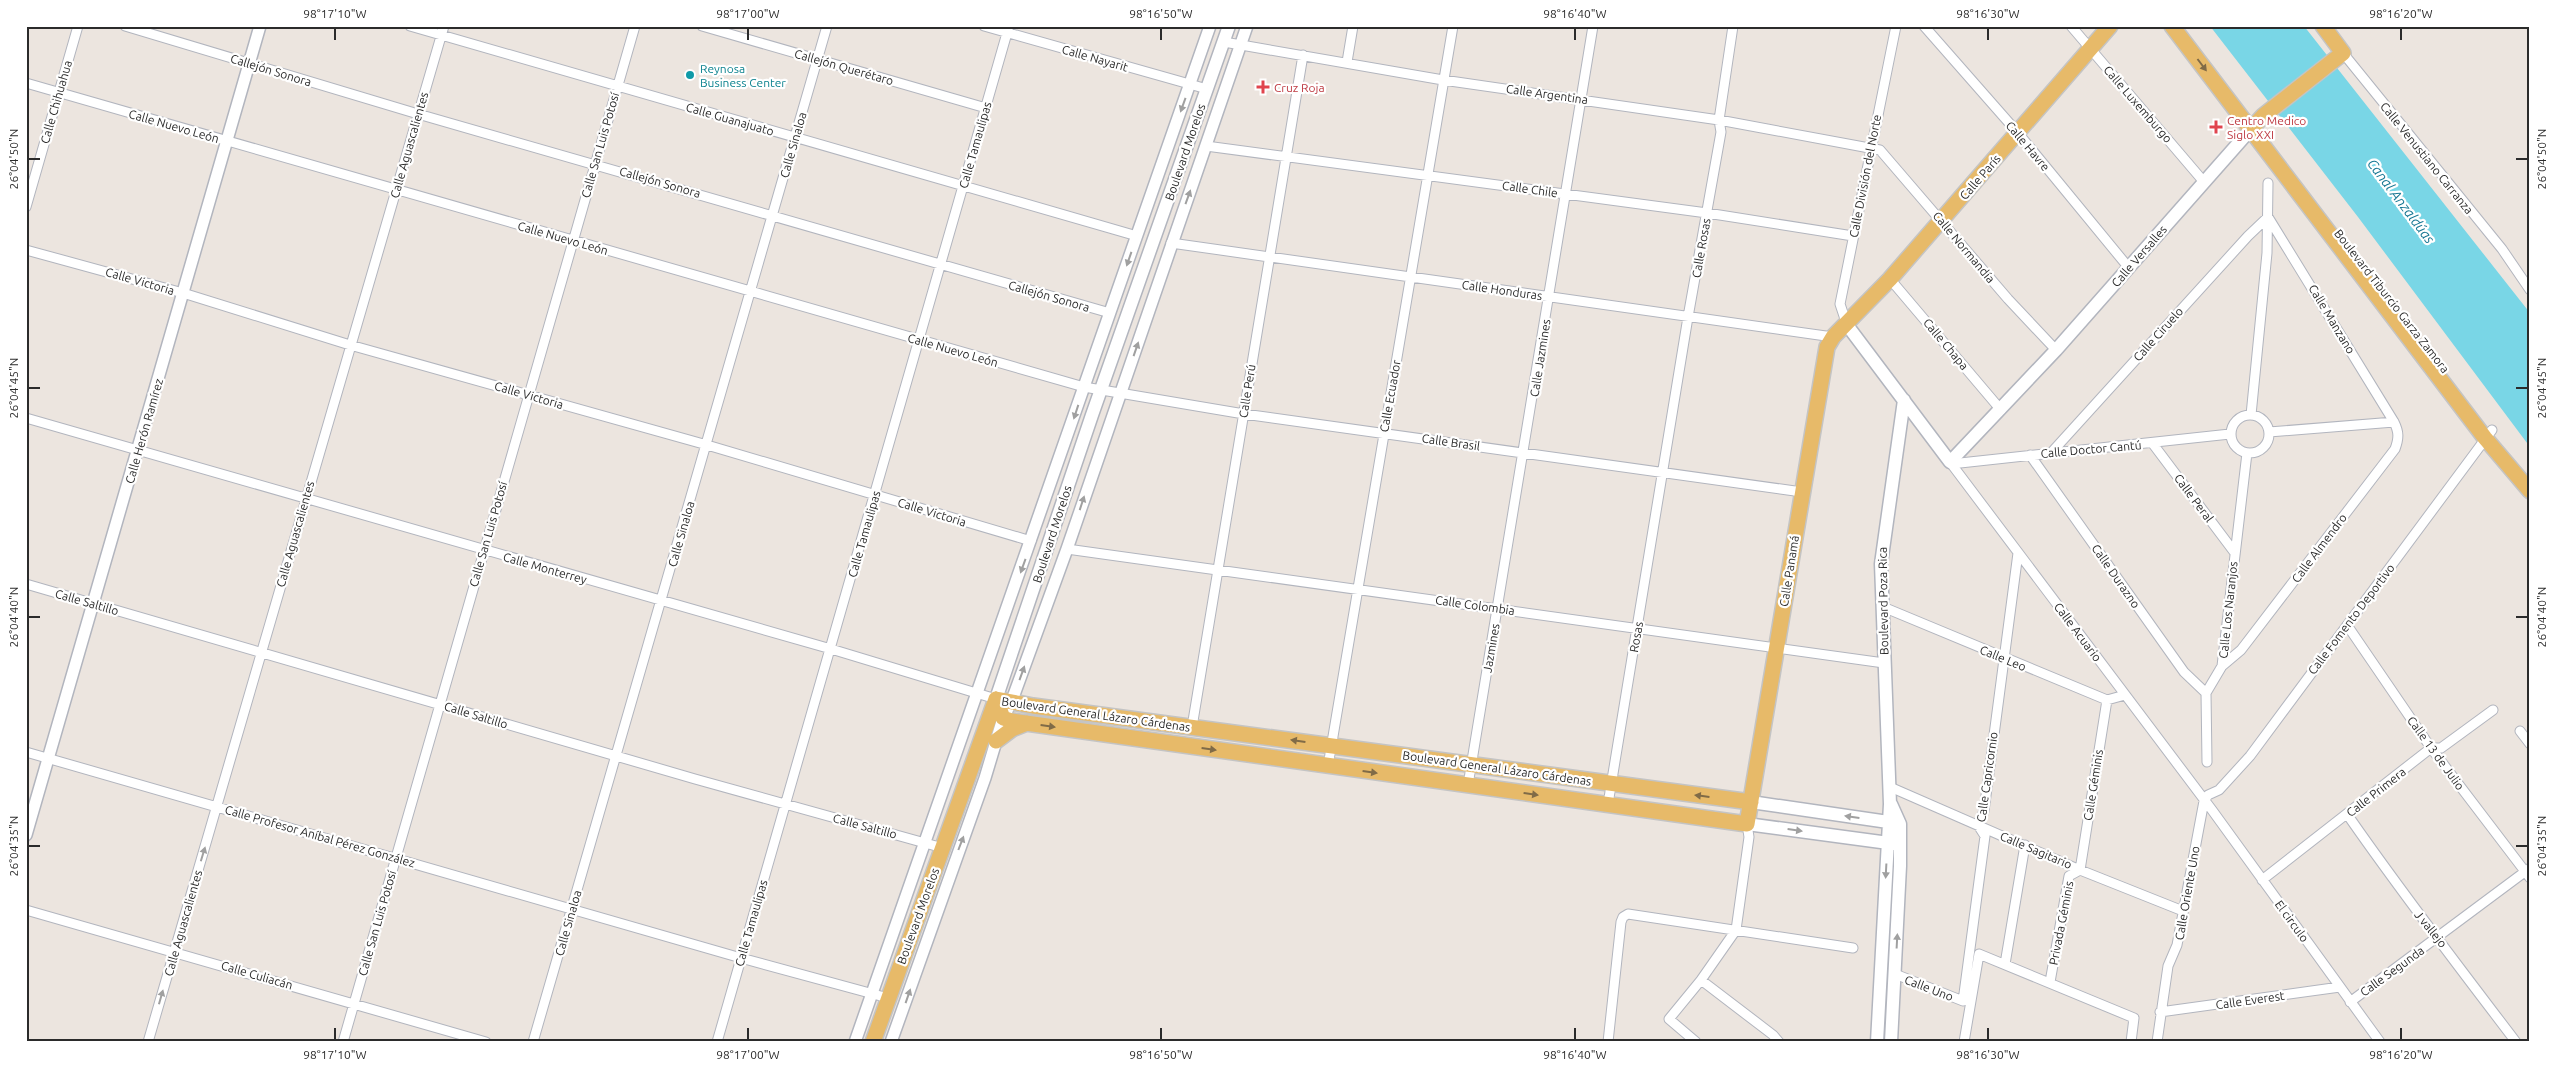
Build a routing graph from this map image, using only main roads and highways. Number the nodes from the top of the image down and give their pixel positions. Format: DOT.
graph roads {
  1 [pos="1229,26"];
  2 [pos="2110,26"];
  3 [pos="2172,26"];
  4 [pos="2323,26"];
  5 [pos="2339,56"];
  6 [pos="2257,123"];
  7 [pos="1847,325"];
  8 [pos="1904,400"];
  9 [pos="2489,434"];
  10 [pos="1951,463"];
  11 [pos="2530,477"];
  12 [pos="2530,491"];
  13 [pos="996,700"];
  14 [pos="1027,723"];
  15 [pos="1189,727"];
  16 [pos="1144,740"];
  17 [pos="996,742"];
  18 [pos="1751,802"];
  19 [pos="1894,823"];
  20 [pos="1747,824"];
  21 [pos="1894,843"];
  22 [pos="872,1042"];
  23 [pos="1877,1042"];
  24 [pos="1891,1042"];
  1 -- 13 [label="main road, Boulevard Morelos"];
  2 -- 7 [label="main road, Calle París"];
  3 -- 6 [label="main road, Boulevard Tiburcio Garza Zamora, one-way"];
  4 -- 5 [label="main road, Calle Venustiano Carranza"];
  5 -- 6 [label="main road, Calle Versalles"];
  6 -- 9 [label="main road, Boulevard Tiburcio Garza Zamora"];
  6 -- 9 [label="main road, Boulevard Tiburcio Garza Zamora"];
  6 -- 10 [label="main road, Calle Versalles"];
  7 -- 8 [label="main road, Calle Acuario"];
  7 -- 18 [label="main road, Calle Panamá"];
  8 -- 10 [label="main road, Calle Acuario"];
  8 -- 19 [label="main road, Boulevard Poza Rica"];
  9 -- 11 [label="main road, Boulevard Tiburcio Garza Zamora"];
  9 -- 12 [label="main road, Boulevard Tiburcio Garza Zamora"];
  13 -- 14 [label="main road, Boulevard General Lázaro Cárdenas"];
  13 -- 15 [label="main road, Boulevard General Lázaro Cárdenas"];
  13 -- 22 [label="main road, Boulevard Morelos"];
  14 -- 16 [label="main road, Boulevard General Lázaro Cárdenas, one-way"];
  14 -- 17 [label="main road"];
  15 -- 16 [label="main road"];
  18 -- 15 [label="main road, Boulevard General Lázaro Cárdenas, one-way"];
  16 -- 20 [label="main road, Boulevard General Lázaro Cárdenas, one-way"];
  19 -- 18 [label="main road, Boulevard General Lázaro Cárdenas, one-way"];
  18 -- 20 [label="main road, Calle Panamá"];
  19 -- 21 [label="main road, Boulevard Poza Rica"];
  20 -- 21 [label="main road, one-way"];
  21 -- 23 [label="main road, Boulevard Poza Rica, one-way"];
  24 -- 21 [label="main road, Boulevard Poza Rica, one-way"];
}
